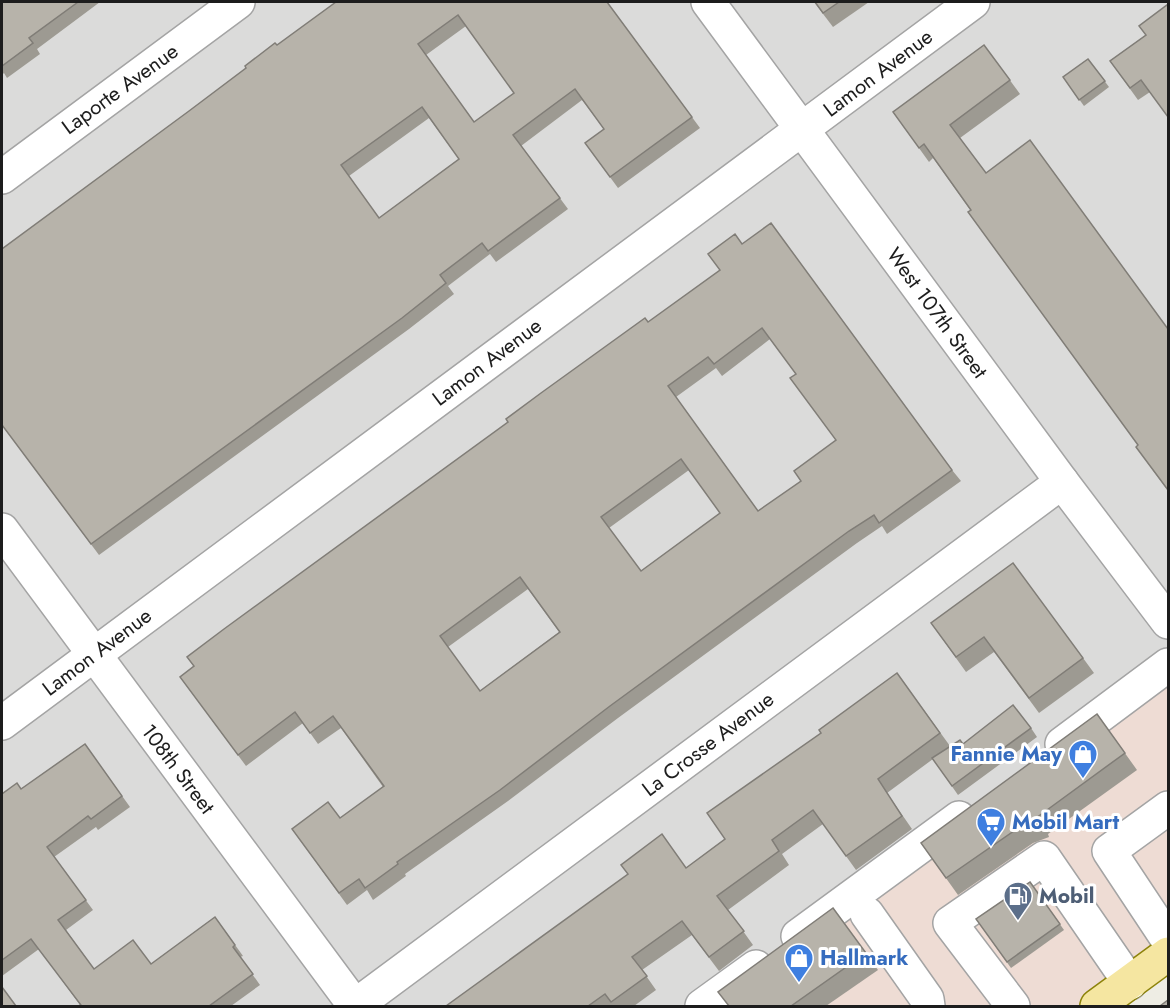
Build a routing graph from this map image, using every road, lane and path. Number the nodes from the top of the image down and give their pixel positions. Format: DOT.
graph roads {
  1 [pos="238,2"];
  2 [pos="708,2"];
  3 [pos="973,2"];
  4 [pos="801,129"];
  5 [pos="2,177"];
  6 [pos="1062,482"];
  7 [pos="2,530"];
  8 [pos="1168,622"];
  9 [pos="93,655"];
  10 [pos="1168,666"];
  11 [pos="2,723"];
  12 [pos="1035,763"];
  13 [pos="987,798"];
  14 [pos="1168,808"];
  15 [pos="867,914"];
  16 [pos="1168,940"];
  17 [pos="1168,954"];
  18 [pos="1130,982"];
  19 [pos="924,1004"];
  20 [pos="355,1006"];
  21 [pos="702,1006"];
  22 [pos="1013,1006"];
  23 [pos="1097,1006"];
  1 -- 5 [label="street, Laporte Avenue"];
  2 -- 4 [label="street, West 107th Street"];
  3 -- 4 [label="street, Lamon Avenue"];
  4 -- 6 [label="street, West 107th Street"];
  4 -- 9 [label="street, Lamon Avenue"];
  6 -- 8 [label="street, West 107th Street"];
  6 -- 20 [label="street, La Crosse Avenue"];
  7 -- 9 [label="street, 108th Street"];
  9 -- 11 [label="street, Lamon Avenue"];
  9 -- 20 [label="street, 108th Street"];
  10 -- 12 [label="street"];
  13 -- 21 [label="street"];
  14 -- 16 [label="street"];
  15 -- 19 [label="street"];
  17 -- 18 [label="main road"];
  18 -- 22 [label="street"];
  18 -- 23 [label="main road"];
}
